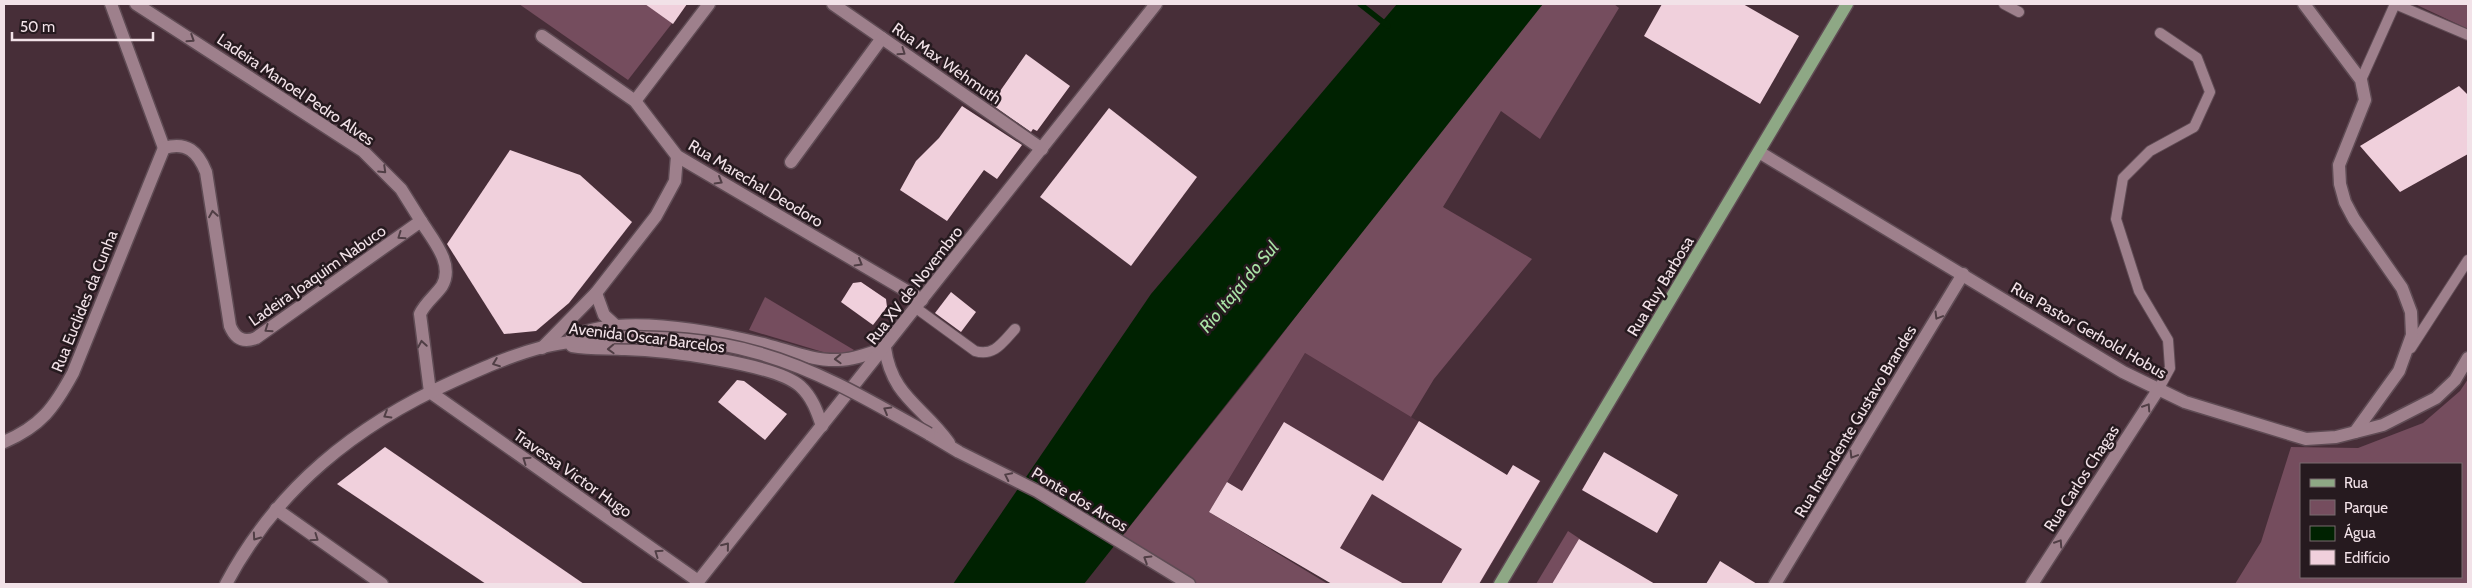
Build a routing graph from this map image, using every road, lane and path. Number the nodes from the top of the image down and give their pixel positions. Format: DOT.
graph roads {
  1 [pos="111,4"];
  2 [pos="136,4"];
  3 [pos="709,4"];
  4 [pos="833,4"];
  5 [pos="1156,4"];
  6 [pos="1847,4"];
  7 [pos="2004,4"];
  8 [pos="2304,4"];
  9 [pos="2395,4"];
  10 [pos="2019,12"];
  11 [pos="2160,33"];
  12 [pos="2468,35"];
  13 [pos="542,36"];
  14 [pos="882,38"];
  15 [pos="2361,80"];
  16 [pos="635,101"];
  17 [pos="164,148"];
  18 [pos="1042,149"];
  19 [pos="1759,152"];
  20 [pos="677,156"];
  21 [pos="791,162"];
  22 [pos="421,222"];
  23 [pos="2468,260"];
  24 [pos="1963,274"];
  25 [pos="596,293"];
  26 [pos="919,304"];
  27 [pos="1015,329"];
  28 [pos="615,332"];
  29 [pos="711,332"];
  30 [pos="559,344"];
  31 [pos="542,348"];
  32 [pos="885,348"];
  33 [pos="2407,353"];
  34 [pos="2468,358"];
  35 [pos="818,359"];
  36 [pos="747,366"];
  37 [pos="783,374"];
  38 [pos="2158,390"];
  39 [pos="430,392"];
  40 [pos="822,426"];
  41 [pos="2354,432"];
  42 [pos="4,442"];
  43 [pos="956,450"];
  44 [pos="276,509"];
  45 [pos="697,583"];
  46 [pos="226,584"];
  47 [pos="382,584"];
  48 [pos="1189,584"];
  49 [pos="1500,584"];
  50 [pos="1775,584"];
  51 [pos="2032,584"];
  1 -- 17 [label="street"];
  2 -- 22 [label="street, Ladeira Manoel Pedro Alves, one-way"];
  3 -- 16 [label="street"];
  4 -- 14 [label="street, Rua Max Wehmuth"];
  5 -- 18 [label="street, Rua XV de Novembro"];
  6 -- 19 [label="main road, Rua Ruy Barbosa"];
  7 -- 10 [label="lane"];
  8 -- 15 [label="street"];
  9 -- 12 [label="lane"];
  9 -- 15 [label="lane"];
  11 -- 38 [label="lane"];
  13 -- 16 [label="street, Rua Marechal Deodoro"];
  14 -- 18 [label="street, Rua Max Wehmuth, one-way"];
  14 -- 21 [label="street"];
  15 -- 33 [label="street"];
  16 -- 20 [label="street, Rua Marechal Deodoro"];
  22 -- 17 [label="street, Ladeira Joaquim Nabuco, one-way"];
  17 -- 42 [label="street, Rua Euclides da Cunha"];
  18 -- 26 [label="street, Rua XV de Novembro"];
  19 -- 24 [label="street, Rua Pastor Gerhold Hobus"];
  19 -- 49 [label="main road, Rua Ruy Barbosa"];
  20 -- 25 [label="street"];
  20 -- 26 [label="street, Rua Marechal Deodoro, one-way"];
  39 -- 22 [label="street, one-way"];
  23 -- 33 [label="lane"];
  24 -- 38 [label="street, Rua Pastor Gerhold Hobus"];
  24 -- 50 [label="street, Rua Intendente Gustavo Brandes, one-way"];
  25 -- 28 [label="street"];
  25 -- 31 [label="street"];
  26 -- 27 [label="lane"];
  26 -- 32 [label="street, Rua XV de Novembro"];
  28 -- 29 [label="street, Avenida Oscar Barcelos"];
  28 -- 30 [label="street"];
  43 -- 28 [label="street, Ponte dos Arcos, one-way, bridge"];
  29 -- 35 [label="street, Avenida Oscar Barcelos"];
  29 -- 36 [label="street"];
  30 -- 31 [label="street"];
  36 -- 30 [label="street, Avenida Oscar Barcelos, one-way"];
  31 -- 39 [label="street, one-way"];
  32 -- 35 [label="street, Avenida Oscar Barcelos, one-way"];
  32 -- 40 [label="street, Rua XV de Novembro"];
  32 -- 43 [label="street"];
  33 -- 41 [label="street"];
  34 -- 41 [label="street, Rua Pastor Gerhold Hobus"];
  35 -- 37 [label="street"];
  36 -- 37 [label="street, Avenida Oscar Barcelos"];
  37 -- 40 [label="street, Avenida Oscar Barcelos"];
  38 -- 41 [label="street, Rua Pastor Gerhold Hobus"];
  51 -- 38 [label="street, Rua Carlos Chagas, one-way"];
  39 -- 44 [label="street, one-way"];
  45 -- 39 [label="street, Travessa Victor Hugo, one-way"];
  45 -- 40 [label="street, Rua XV de Novembro, one-way"];
  48 -- 43 [label="street, Ponte dos Arcos, one-way"];
  44 -- 46 [label="street, one-way"];
  44 -- 47 [label="street, one-way"];
}
